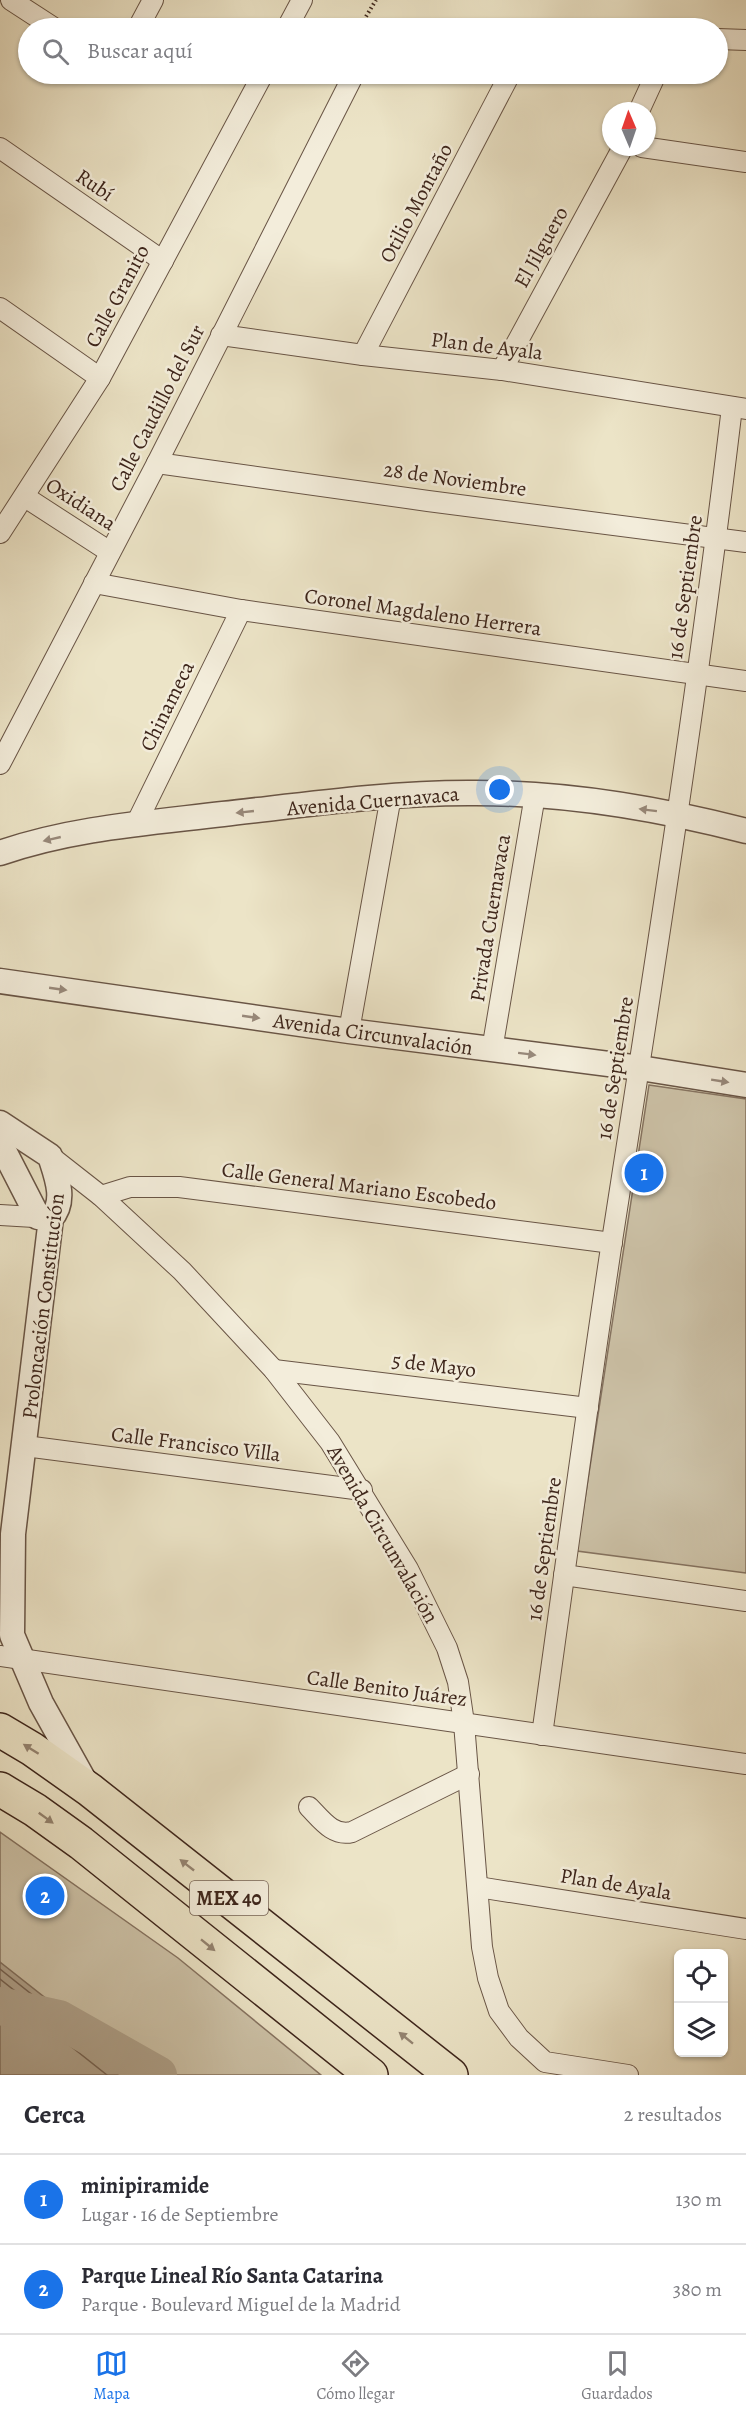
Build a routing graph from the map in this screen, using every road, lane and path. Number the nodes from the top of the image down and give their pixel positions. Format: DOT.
graph roads {
  1 [pos="10,0"];
  2 [pos="153,0"];
  3 [pos="302,0"];
  4 [pos="376,0"];
  5 [pos="38,18"];
  6 [pos="143,18"];
  7 [pos="292,18"];
  8 [pos="365,18"];
  9 [pos="728,39"];
  10 [pos="746,40"];
  11 [pos="258,84"];
  12 [pos="349,84"];
  13 [pos="505,84"];
  14 [pos="651,84"];
  15 [pos="643,102"];
  16 [pos="0,148"];
  17 [pos="656,149"];
  18 [pos="618,156"];
  19 [pos="746,162"];
  20 [pos="163,261"];
  21 [pos="0,308"];
  22 [pos="221,335"];
  23 [pos="363,355"];
  24 [pos="502,370"];
  25 [pos="100,378"];
  26 [pos="739,408"];
  27 [pos="157,463"];
  28 [pos="25,497"];
  29 [pos="0,533"];
  30 [pos="716,537"];
  31 [pos="746,542"];
  32 [pos="110,552"];
  33 [pos="94,583"];
  34 [pos="241,610"];
  35 [pos="696,675"];
  36 [pos="746,681"];
  37 [pos="0,764"];
  38 [pos="535,795"];
  39 [pos="391,796"];
  40 [pos="678,813"];
  41 [pos="136,824"];
  42 [pos="746,831"];
  43 [pos="0,853"];
  44 [pos="0,981"];
  45 [pos="349,1031"];
  46 [pos="492,1050"];
  47 [pos="640,1068"];
  48 [pos="746,1085"];
  49 [pos="0,1124"];
  50 [pos="0,1143"];
  51 [pos="50,1156"];
  52 [pos="101,1196"];
  53 [pos="0,1215"];
  54 [pos="45,1218"];
  55 [pos="612,1244"];
  56 [pos="274,1370"];
  57 [pos="588,1408"];
  58 [pos="24,1446"];
  59 [pos="362,1490"];
  60 [pos="564,1575"];
  61 [pos="746,1601"];
  62 [pos="8,1651"];
  63 [pos="464,1723"];
  64 [pos="0,1730"];
  65 [pos="542,1735"];
  66 [pos="746,1764"];
  67 [pos="469,1774"];
  68 [pos="90,1790"];
  69 [pos="4,1792"];
  70 [pos="309,1807"];
  71 [pos="478,1887"];
  72 [pos="746,1929"];
  73 [pos="371,2075"];
  74 [pos="451,2075"];
  75 [pos="628,2075"];
  1 -- 5 [label="street"];
  2 -- 6 [label="street"];
  3 -- 7 [label="street"];
  4 -- 8 [label="path"];
  9 -- 10 [label="street"];
  11 -- 20 [label="street, Calle Granito"];
  12 -- 22 [label="street, Calle Caudillo del Sur"];
  13 -- 23 [label="street, Otilio Montaño"];
  14 -- 15 [label="street"];
  16 -- 20 [label="street, Rubí"];
  17 -- 19 [label="street"];
  18 -- 24 [label="street, El Jilguero"];
  20 -- 25 [label="street, Calle Granito"];
  21 -- 25 [label="street"];
  22 -- 23 [label="street, Plan de Ayala"];
  22 -- 27 [label="street, Calle Caudillo del Sur"];
  23 -- 24 [label="street, Plan de Ayala"];
  24 -- 26 [label="street, Plan de Ayala"];
  25 -- 28 [label="street, Calle Granito"];
  26 -- 30 [label="street, 16 de Septiembre"];
  27 -- 30 [label="street, 28 de Noviembre"];
  27 -- 32 [label="street, Calle Caudillo del Sur"];
  28 -- 29 [label="street, Calle Granito"];
  28 -- 32 [label="street, Oxidiana"];
  30 -- 31 [label="street, 28 de Noviembre"];
  30 -- 35 [label="street, 16 de Septiembre"];
  32 -- 33 [label="street, Calle Caudillo del Sur"];
  33 -- 34 [label="street, Coronel Magdaleno Herrera"];
  33 -- 37 [label="street, Calle Caudillo del Sur"];
  34 -- 35 [label="street, Coronel Magdaleno Herrera"];
  34 -- 41 [label="street, Chinameca"];
  35 -- 36 [label="street, Coronel Magdaleno Herrera"];
  35 -- 40 [label="street, 16 de Septiembre"];
  38 -- 39 [label="street, Avenida Cuernavaca"];
  40 -- 38 [label="street, Avenida Cuernavaca, one-way"];
  38 -- 46 [label="street, Privada Cuernavaca"];
  39 -- 41 [label="street, Avenida Cuernavaca, one-way"];
  39 -- 45 [label="street"];
  40 -- 42 [label="street, Avenida Cuernavaca"];
  40 -- 47 [label="street, 16 de Septiembre"];
  41 -- 43 [label="street, Avenida Cuernavaca, one-way"];
  44 -- 45 [label="street, Avenida Circunvalación, one-way"];
  45 -- 46 [label="street, Avenida Circunvalación"];
  46 -- 47 [label="street, Avenida Circunvalación, one-way"];
  47 -- 48 [label="street, Avenida Circunvalación, one-way"];
  47 -- 55 [label="street, 16 de Septiembre"];
  49 -- 51 [label="street, Avenida Circunvalación"];
  50 -- 54 [label="street, Proloncación Constitución"];
  51 -- 52 [label="street, Avenida Circunvalación"];
  51 -- 54 [label="street, Proloncación Constitución"];
  52 -- 55 [label="street, Calle General Mariano Escobedo"];
  52 -- 56 [label="street, Avenida Circunvalación"];
  53 -- 54 [label="street"];
  54 -- 58 [label="street, Proloncación Constitución"];
  55 -- 57 [label="street, 16 de Septiembre"];
  56 -- 57 [label="street, 5 de Mayo"];
  56 -- 59 [label="street, Avenida Circunvalación"];
  57 -- 60 [label="street, 16 de Septiembre"];
  58 -- 59 [label="street, Calle Francisco Villa"];
  58 -- 62 [label="street, Proloncación Constitución"];
  59 -- 63 [label="street, Avenida Circunvalación"];
  60 -- 61 [label="street"];
  60 -- 65 [label="street, 16 de Septiembre"];
  62 -- 63 [label="street, Calle Benito Juárez"];
  62 -- 68 [label="street, Proloncación Constitución"];
  63 -- 65 [label="street, Calle Benito Juárez"];
  63 -- 67 [label="street, Avenida Circunvalación"];
  68 -- 64 [label="highway, MEX 40, one-way"];
  65 -- 66 [label="street, Calle Benito Juárez"];
  67 -- 70 [label="street"];
  67 -- 71 [label="street, Avenida Circunvalación"];
  74 -- 68 [label="highway, MEX 40, one-way"];
  69 -- 73 [label="highway, MEX 40, one-way"];
  71 -- 72 [label="street, Plan de Ayala"];
  71 -- 75 [label="street, Avenida Circunvalación"];
}
